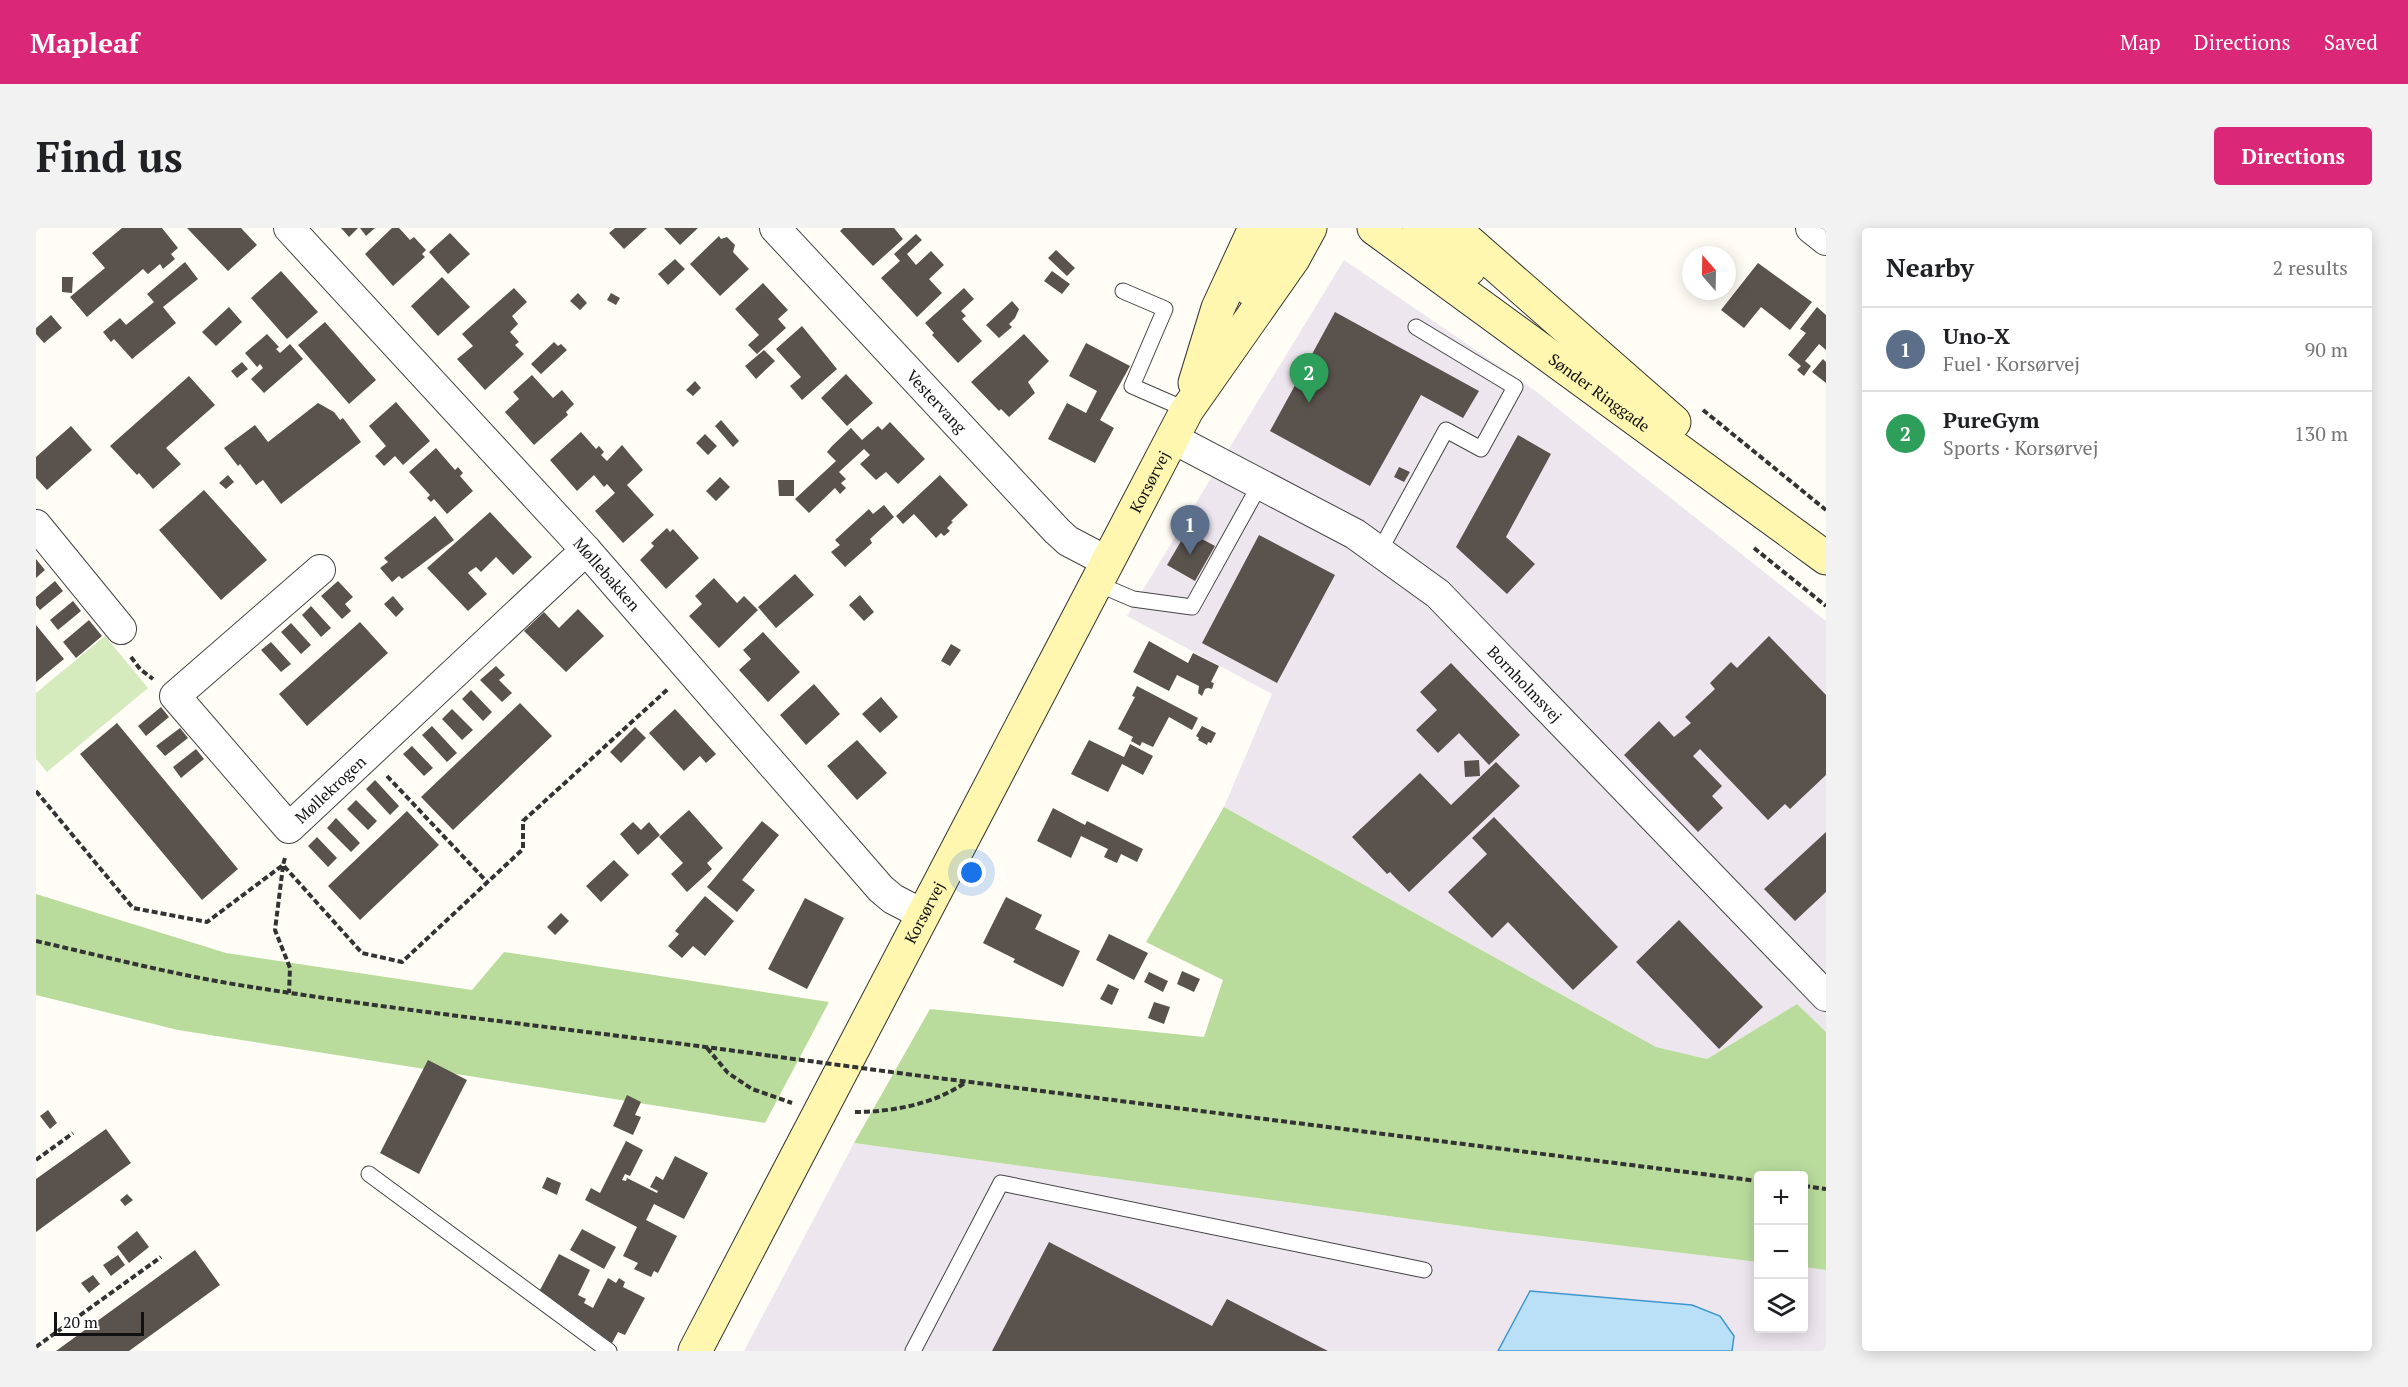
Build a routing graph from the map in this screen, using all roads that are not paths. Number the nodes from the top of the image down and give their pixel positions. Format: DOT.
graph roads {
  1 [pos="289,228"];
  2 [pos="775,228"];
  3 [pos="1255,228"];
  4 [pos="1282,228"];
  5 [pos="1310,228"];
  6 [pos="1374,228"];
  7 [pos="1419,228"];
  8 [pos="1453,228"];
  9 [pos="1811,228"];
  10 [pos="1826,240"];
  11 [pos="1124,291"];
  12 [pos="1416,327"];
  13 [pos="1180,424"];
  14 [pos="1722,464"];
  15 [pos="1259,486"];
  16 [pos="36,525"];
  17 [pos="586,550"];
  18 [pos="1379,552"];
  19 [pos="1826,557"];
  20 [pos="320,570"];
  21 [pos="1103,573"];
  22 [pos="121,629"];
  23 [pos="924,915"];
  24 [pos="1826,996"];
  25 [pos="369,1174"];
  26 [pos="1424,1270"];
  27 [pos="609,1351"];
  28 [pos="695,1351"];
  29 [pos="913,1351"];
  1 -- 17 [label="street, Møllebakken"];
  2 -- 21 [label="street, Vestervang"];
  3 -- 13 [label="street, Korsørvej"];
  4 -- 13 [label="street"];
  5 -- 13 [label="street, Korsørvej"];
  6 -- 19 [label="street, Sønder Ringgade"];
  7 -- 14 [label="street"];
  8 -- 14 [label="street, Sønder Ringgade"];
  9 -- 10 [label="street"];
  11 -- 13 [label="lane"];
  12 -- 18 [label="lane"];
  13 -- 15 [label="street, Bornholmsvej"];
  13 -- 21 [label="street, Korsørvej"];
  14 -- 19 [label="street, Sønder Ringgade"];
  15 -- 18 [label="street, Bornholmsvej"];
  15 -- 21 [label="lane"];
  16 -- 22 [label="street"];
  17 -- 20 [label="street, Møllekrogen"];
  17 -- 23 [label="street, Møllebakken"];
  18 -- 24 [label="street, Bornholmsvej"];
  21 -- 23 [label="street, Korsørvej"];
  23 -- 28 [label="street, Korsørvej"];
  25 -- 27 [label="lane"];
  26 -- 29 [label="lane"];
}
